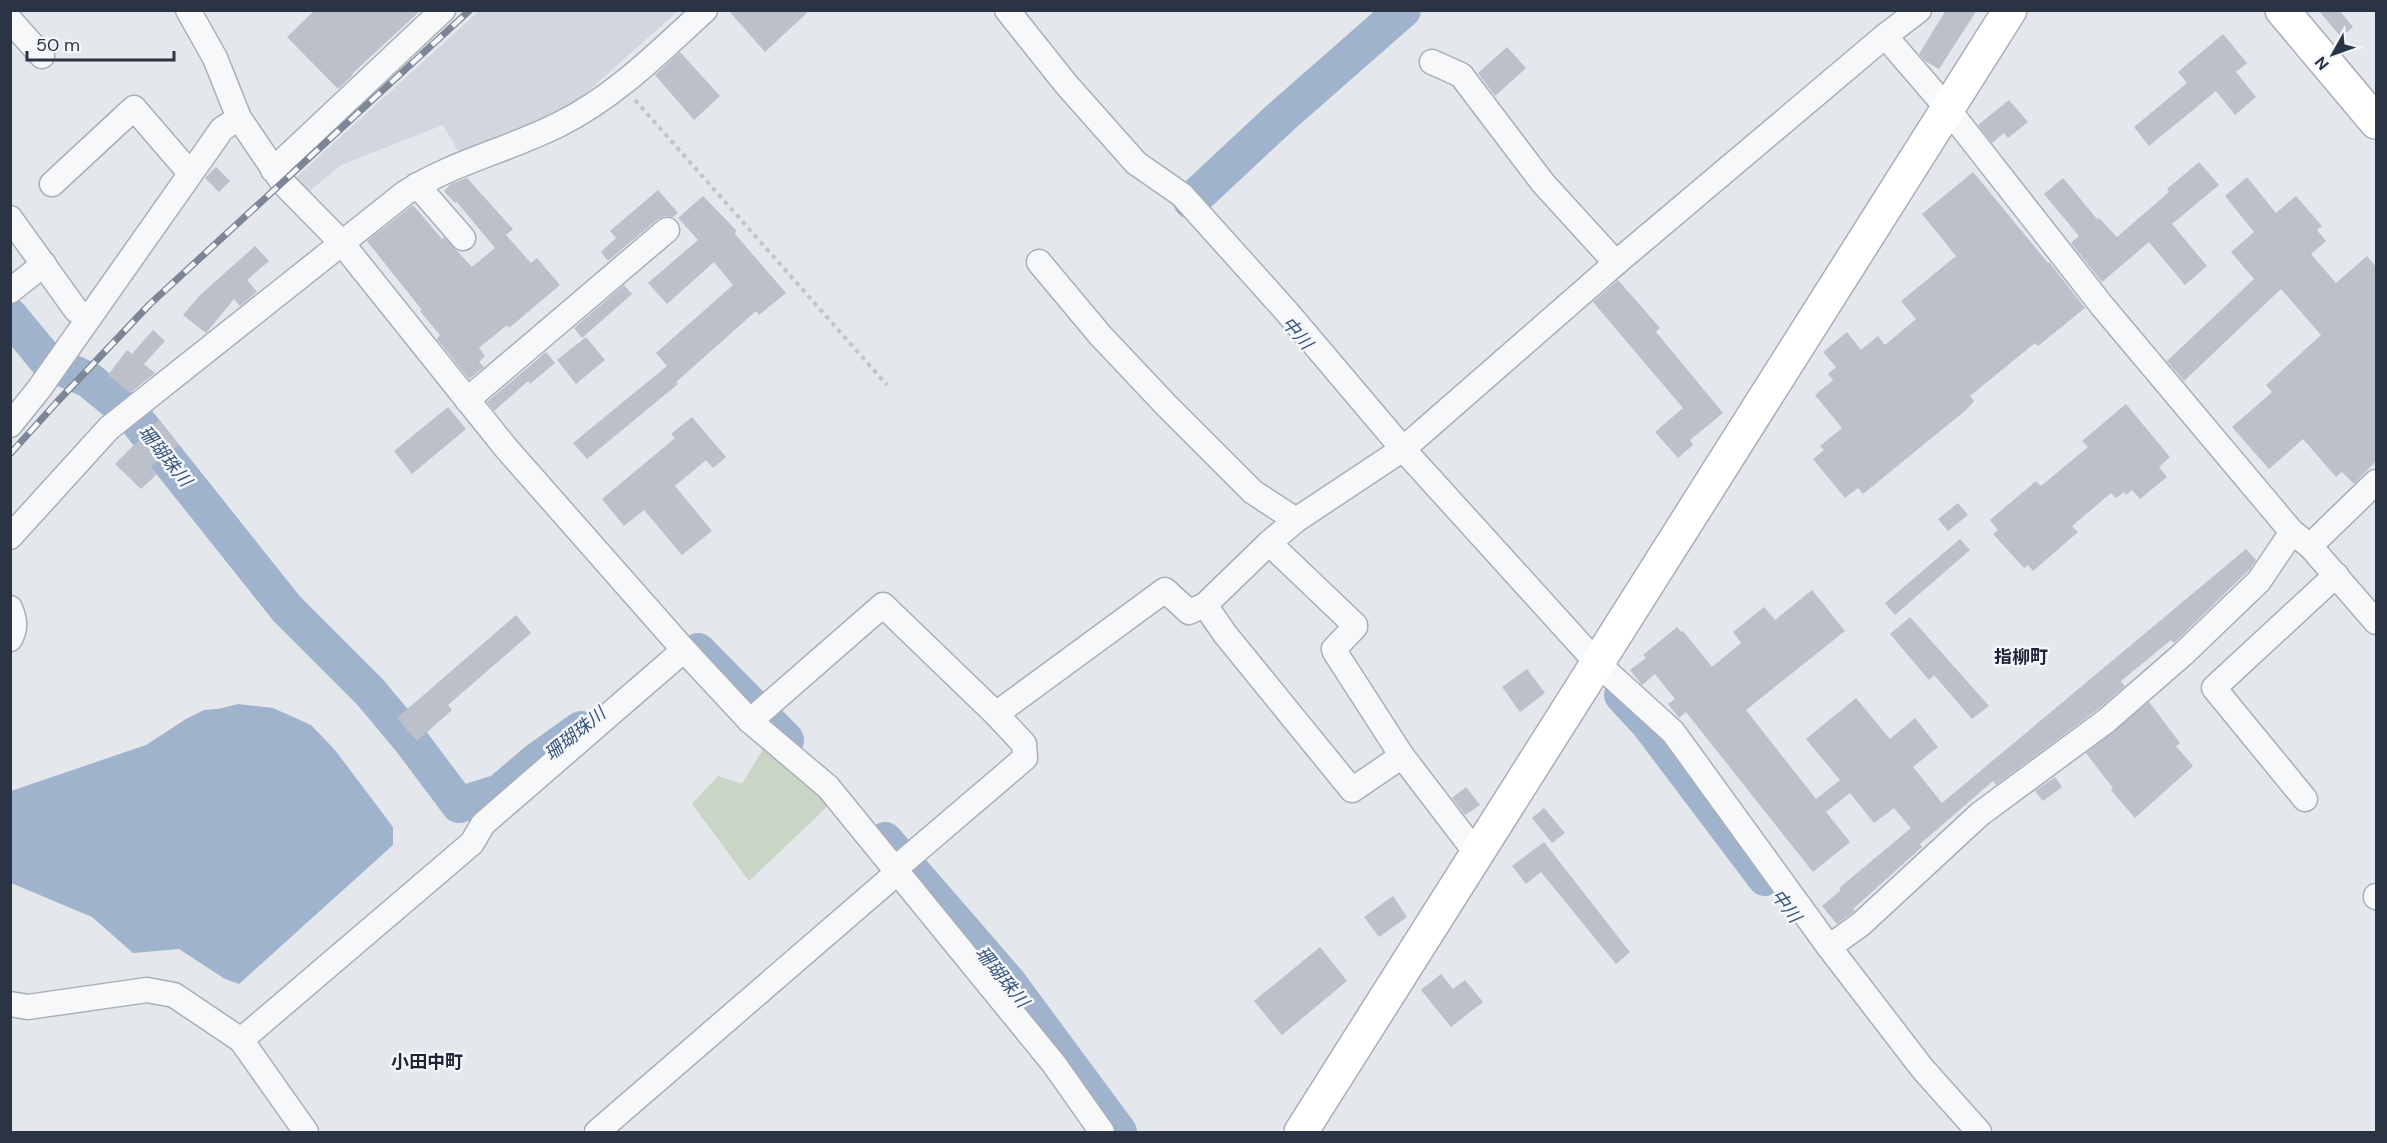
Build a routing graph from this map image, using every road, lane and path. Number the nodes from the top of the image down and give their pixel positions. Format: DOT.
graph roads {
  1 [pos="188,10"];
  2 [pos="443,10"];
  3 [pos="705,10"];
  4 [pos="1007,10"];
  5 [pos="1919,10"];
  6 [pos="2010,10"];
  7 [pos="2282,10"];
  8 [pos="10,20"];
  9 [pos="1885,36"];
  10 [pos="42,56"];
  11 [pos="1432,62"];
  12 [pos="622,86"];
  13 [pos="1947,108"];
  14 [pos="239,118"];
  15 [pos="2376,122"];
  16 [pos="273,170"];
  17 [pos="190,173"];
  18 [pos="52,184"];
  19 [pos="417,185"];
  20 [pos="10,218"];
  21 [pos="667,230"];
  22 [pos="463,238"];
  23 [pos="341,242"];
  24 [pos="1039,262"];
  25 [pos="1616,262"];
  26 [pos="44,264"];
  27 [pos="10,291"];
  28 [pos="88,318"];
  29 [pos="887,385"];
  30 [pos="468,400"];
  31 [pos="10,425"];
  32 [pos="1404,448"];
  33 [pos="2376,482"];
  34 [pos="1296,520"];
  35 [pos="10,537"];
  36 [pos="2301,539"];
  37 [pos="1269,543"];
  38 [pos="2336,575"];
  39 [pos="1205,605"];
  40 [pos="10,608"];
  41 [pos="2376,622"];
  42 [pos="10,639"];
  43 [pos="684,650"];
  44 [pos="1597,663"];
  45 [pos="996,714"];
  46 [pos="750,721"];
  47 [pos="1402,756"];
  48 [pos="2305,799"];
  49 [pos="1476,854"];
  50 [pos="896,870"];
  51 [pos="1829,947"];
  52 [pos="10,1004"];
  53 [pos="241,1040"];
  54 [pos="306,1132"];
  55 [pos="597,1132"];
  56 [pos="1102,1132"];
  57 [pos="1301,1132"];
  58 [pos="1979,1132"];
  1 -- 14 [label="street"];
  2 -- 16 [label="street"];
  3 -- 12 [label="street"];
  4 -- 32 [label="street"];
  5 -- 9 [label="street"];
  6 -- 13 [label="street"];
  7 -- 15 [label="street"];
  8 -- 10 [label="street"];
  9 -- 13 [label="street"];
  9 -- 25 [label="street"];
  11 -- 25 [label="street"];
  12 -- 19 [label="street"];
  12 -- 29 [label="path"];
  13 -- 36 [label="street"];
  13 -- 44 [label="street"];
  14 -- 16 [label="street"];
  14 -- 17 [label="street"];
  16 -- 23 [label="street"];
  17 -- 18 [label="street"];
  17 -- 28 [label="street"];
  19 -- 22 [label="street"];
  19 -- 23 [label="street"];
  20 -- 26 [label="street"];
  21 -- 30 [label="street"];
  23 -- 30 [label="street"];
  23 -- 35 [label="street"];
  24 -- 34 [label="street"];
  25 -- 32 [label="street"];
  26 -- 27 [label="street"];
  26 -- 28 [label="street"];
  28 -- 31 [label="street"];
  30 -- 43 [label="street"];
  32 -- 34 [label="street"];
  32 -- 44 [label="street"];
  33 -- 36 [label="street"];
  34 -- 37 [label="street"];
  36 -- 38 [label="street"];
  36 -- 51 [label="street"];
  37 -- 39 [label="street"];
  37 -- 47 [label="street"];
  38 -- 41 [label="street"];
  38 -- 48 [label="street"];
  39 -- 45 [label="street"];
  39 -- 47 [label="street"];
  40 -- 42 [label="street"];
  43 -- 46 [label="street"];
  43 -- 53 [label="street"];
  44 -- 49 [label="street"];
  44 -- 51 [label="street"];
  45 -- 46 [label="street"];
  45 -- 50 [label="street"];
  46 -- 50 [label="street"];
  47 -- 49 [label="street"];
  49 -- 57 [label="street"];
  50 -- 55 [label="street"];
  50 -- 56 [label="street"];
  51 -- 58 [label="street"];
  52 -- 53 [label="street"];
  53 -- 54 [label="street"];
}
